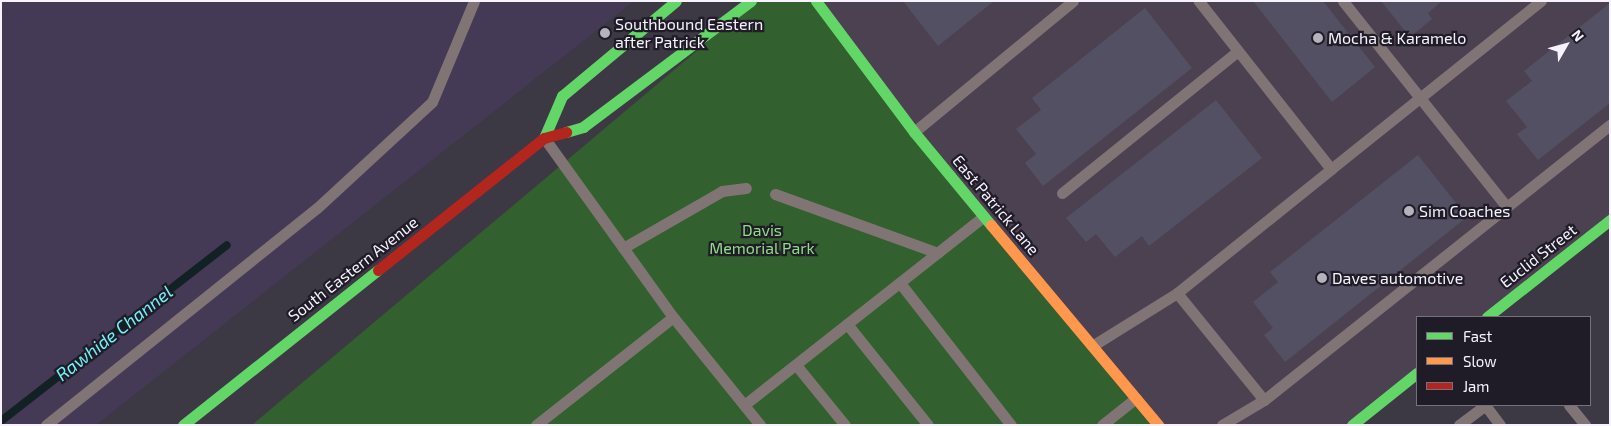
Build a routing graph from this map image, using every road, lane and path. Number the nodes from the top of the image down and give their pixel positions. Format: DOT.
graph roads {
  1 [pos="474,1"];
  2 [pos="676,1"];
  3 [pos="751,1"];
  4 [pos="816,1"];
  5 [pos="1073,1"];
  6 [pos="1199,1"];
  7 [pos="1343,1"];
  8 [pos="1541,1"];
  9 [pos="1238,51"];
  10 [pos="1420,98"];
  11 [pos="1610,125"];
  12 [pos="914,132"];
  13 [pos="544,138"];
  14 [pos="1332,169"];
  15 [pos="746,188"];
  16 [pos="1062,193"];
  17 [pos="775,194"];
  18 [pos="1507,207"];
  19 [pos="984,216"];
  20 [pos="1610,220"];
  21 [pos="623,248"];
  22 [pos="938,253"];
  23 [pos="900,283"];
  24 [pos="1177,293"];
  25 [pos="1488,316"];
  26 [pos="673,317"];
  27 [pos="848,324"];
  28 [pos="1092,346"];
  29 [pos="796,365"];
  30 [pos="1416,374"];
  31 [pos="1136,398"];
  32 [pos="1264,400"];
  33 [pos="744,405"];
  34 [pos="1484,406"];
  35 [pos="1486,406"];
  36 [pos="1570,406"];
  37 [pos="200,411"];
  38 [pos="1008,424"];
  39 [pos="46,425"];
  40 [pos="183,425"];
  41 [pos="210,425"];
  42 [pos="536,425"];
  43 [pos="760,425"];
  44 [pos="845,425"];
  45 [pos="928,425"];
  46 [pos="1102,425"];
  47 [pos="1158,425"];
  48 [pos="1222,425"];
  49 [pos="1352,425"];
  50 [pos="1459,425"];
  51 [pos="1500,425"];
  52 [pos="1585,425"];
  1 -- 39 [label="lane"];
  2 -- 13 [label="main road, South Eastern Avenue"];
  3 -- 13 [label="main road, South Eastern Avenue"];
  4 -- 12 [label="main road, East Patrick Lane"];
  5 -- 12 [label="lane"];
  6 -- 9 [label="lane"];
  7 -- 10 [label="lane"];
  8 -- 10 [label="lane"];
  9 -- 14 [label="lane"];
  9 -- 16 [label="lane"];
  10 -- 14 [label="lane"];
  10 -- 18 [label="lane"];
  11 -- 18 [label="lane"];
  12 -- 19 [label="main road, East Patrick Lane"];
  13 -- 21 [label="lane"];
  13 -- 37 [label="main road, South Eastern Avenue"];
  14 -- 24 [label="lane"];
  15 -- 21 [label="lane"];
  17 -- 22 [label="lane"];
  18 -- 32 [label="lane"];
  19 -- 22 [label="lane"];
  19 -- 28 [label="main road, East Patrick Lane"];
  20 -- 25 [label="main road, Euclid Street"];
  21 -- 26 [label="lane"];
  22 -- 23 [label="lane"];
  23 -- 27 [label="lane"];
  23 -- 38 [label="lane"];
  24 -- 28 [label="lane"];
  24 -- 32 [label="lane"];
  26 -- 33 [label="lane"];
  26 -- 42 [label="lane"];
  27 -- 29 [label="lane"];
  27 -- 45 [label="lane"];
  28 -- 31 [label="main road, East Patrick Lane"];
  29 -- 33 [label="lane"];
  29 -- 44 [label="lane"];
  30 -- 49 [label="main road"];
  31 -- 46 [label="lane"];
  31 -- 47 [label="main road, East Patrick Lane"];
  32 -- 48 [label="lane"];
  33 -- 43 [label="lane"];
  34 -- 50 [label="lane"];
  35 -- 51 [label="lane"];
  36 -- 52 [label="lane"];
  37 -- 40 [label="main road, South Eastern Avenue"];
  37 -- 41 [label="lane"];
}
